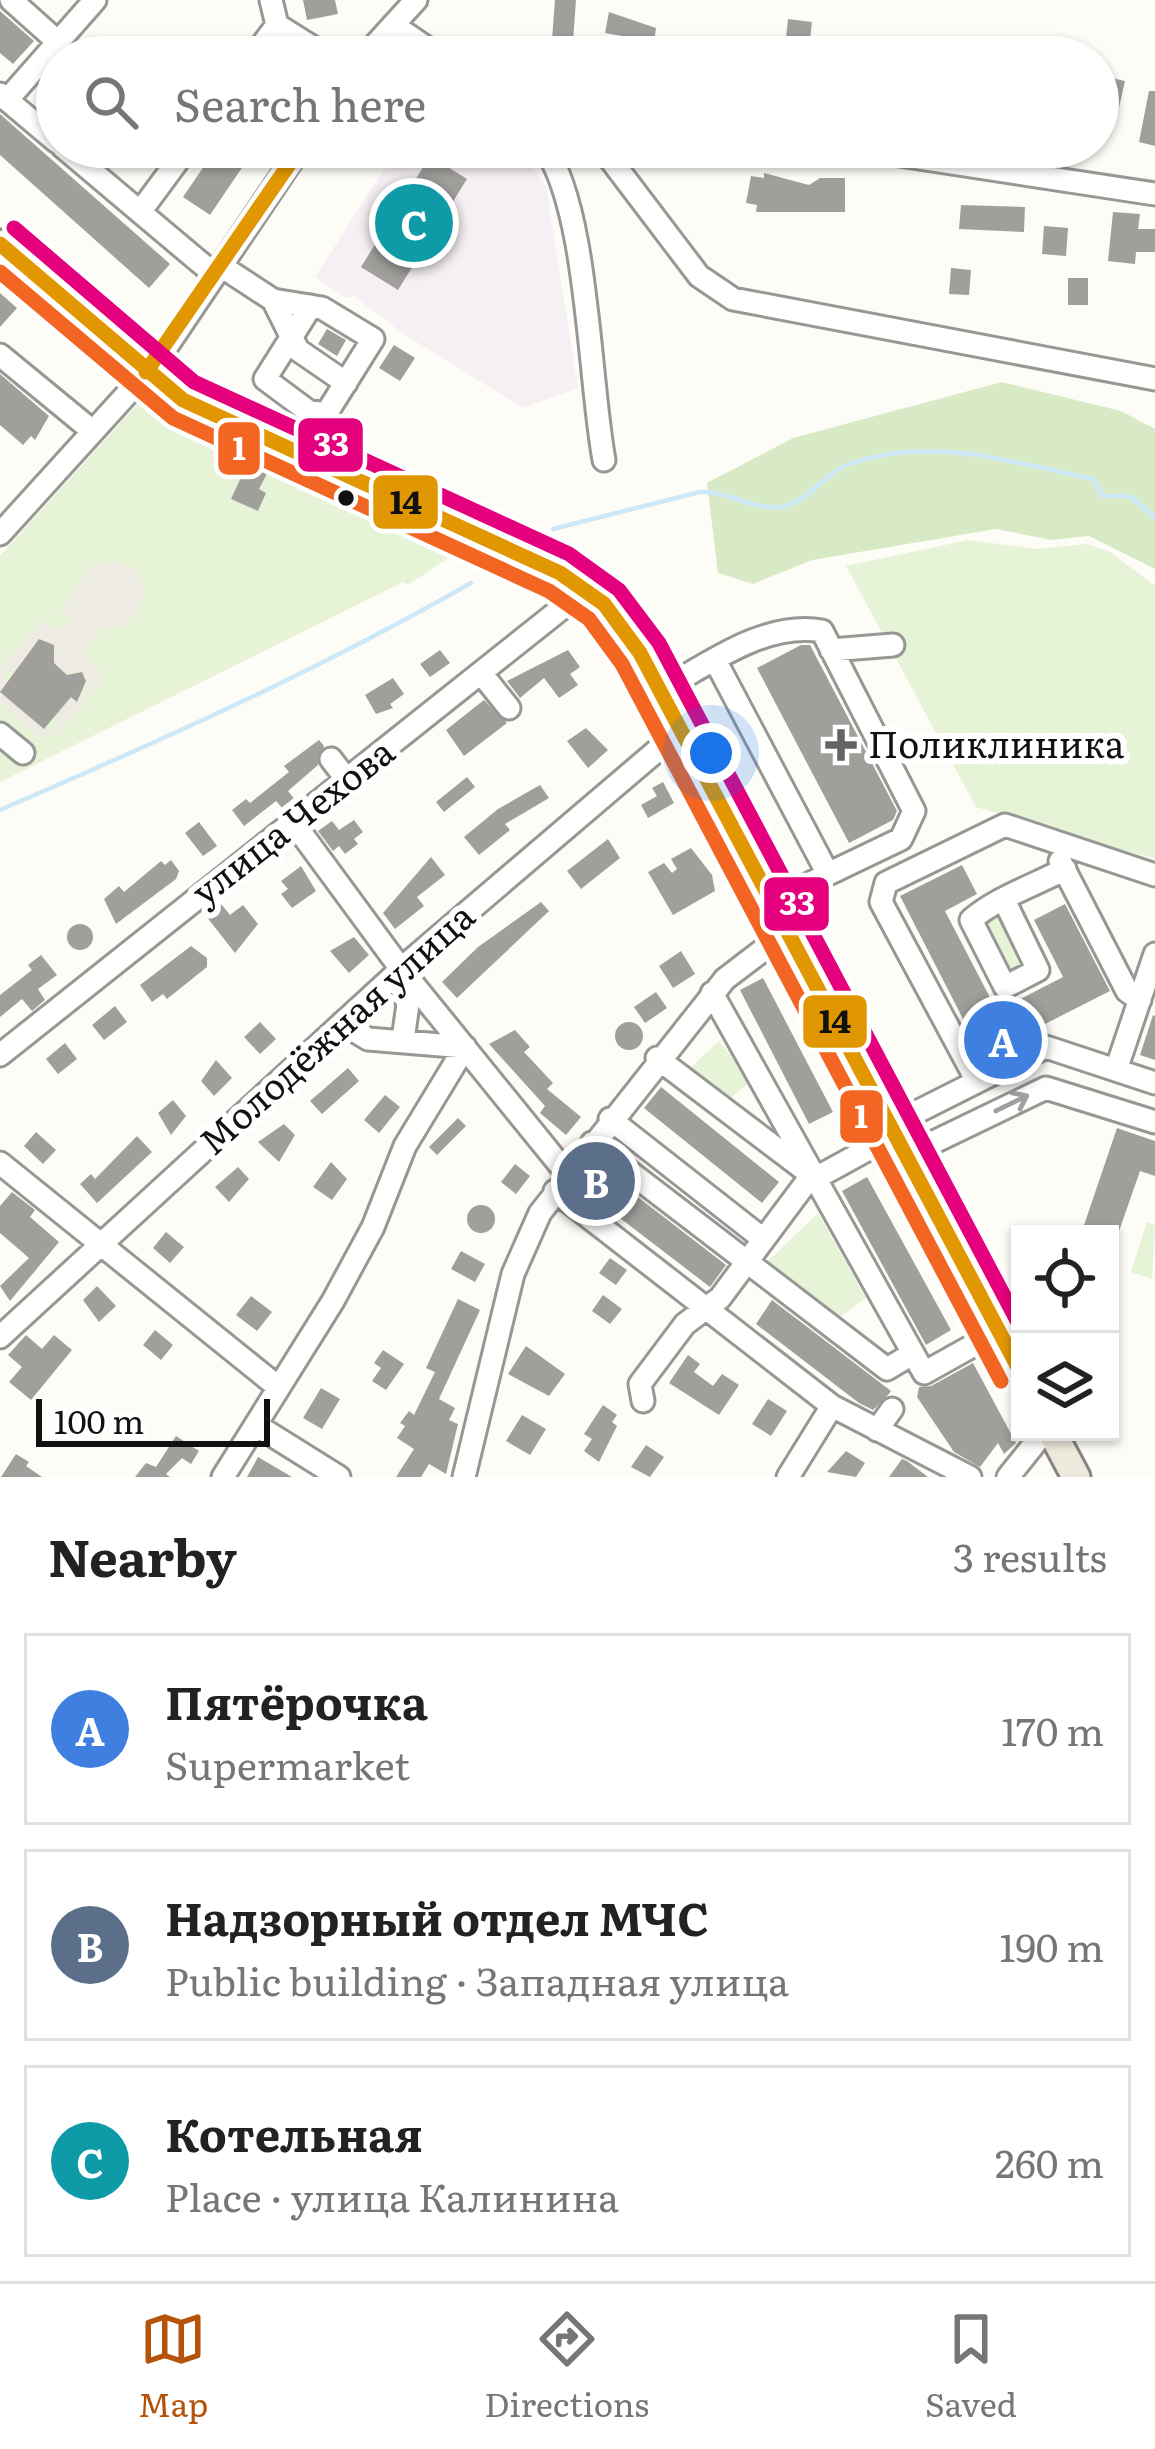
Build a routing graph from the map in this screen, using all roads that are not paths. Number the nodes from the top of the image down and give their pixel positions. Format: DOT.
graph roads {
  1 [pos="11,0"];
  2 [pos="95,0"];
  3 [pos="271,0"];
  4 [pos="405,9"];
  5 [pos="277,25"];
  6 [pos="51,36"];
  7 [pos="63,36"];
  8 [pos="269,36"];
  9 [pos="295,36"];
  10 [pos="382,36"];
  11 [pos="425,36"];
  12 [pos="36,64"];
  13 [pos="4,97"];
  14 [pos="36,124"];
  15 [pos="87,168"];
  16 [pos="172,168"];
  17 [pos="287,168"];
  18 [pos="555,168"];
  19 [pos="617,168"];
  20 [pos="985,168"];
  21 [pos="1155,194"];
  22 [pos="140,212"];
  23 [pos="0,244"];
  24 [pos="218,271"];
  25 [pos="273,300"];
  26 [pos="311,306"];
  27 [pos="291,337"];
  28 [pos="0,356"];
  29 [pos="146,372"];
  30 [pos="1155,379"];
  31 [pos="346,383"];
  32 [pos="326,414"];
  33 [pos="90,429"];
  34 [pos="604,460"];
  35 [pos="350,477"];
  36 [pos="0,534"];
  37 [pos="586,589"];
  38 [pos="893,645"];
  39 [pos="831,650"];
  40 [pos="715,660"];
  41 [pos="481,673"];
  42 [pos="660,691"];
  43 [pos="509,708"];
  44 [pos="681,730"];
  45 [pos="0,734"];
  46 [pos="23,753"];
  47 [pos="331,759"];
  48 [pos="346,780"];
  49 [pos="293,822"];
  50 [pos="1045,838"];
  51 [pos="1065,869"];
  52 [pos="828,874"];
  53 [pos="1155,875"];
  54 [pos="1004,900"];
  55 [pos="773,903"];
  56 [pos="788,931"];
  57 [pos="1155,954"];
  58 [pos="398,971"];
  59 [pos="712,993"];
  60 [pos="1140,1000"];
  61 [pos="341,1023"];
  62 [pos="406,1030"];
  63 [pos="0,1055"];
  64 [pos="460,1055"];
  65 [pos="658,1058"];
  66 [pos="1116,1070"];
  67 [pos="976,1081"];
  68 [pos="1155,1083"];
  69 [pos="610,1119"];
  70 [pos="1155,1122"];
  71 [pos="898,1138"];
  72 [pos="592,1143"];
  73 [pos="0,1163"];
  74 [pos="816,1178"];
  75 [pos="562,1183"];
  76 [pos="763,1239"];
  77 [pos="99,1245"];
  78 [pos="746,1261"];
  79 [pos="706,1309"];
  80 [pos="999,1331"];
  81 [pos="0,1337"];
  82 [pos="912,1354"];
  83 [pos="1011,1354"];
  84 [pos="278,1387"];
  85 [pos="643,1401"];
  86 [pos="832,1406"];
  87 [pos="892,1409"];
  88 [pos="259,1426"];
  89 [pos="877,1430"];
  90 [pos="1040,1441"];
  91 [pos="1054,1441"];
  92 [pos="224,1477"];
  93 [pos="339,1477"];
  94 [pos="464,1477"];
  95 [pos="788,1477"];
  96 [pos="970,1477"];
  97 [pos="1008,1477"];
  98 [pos="1076,1477"];
  1 -- 6 [label="street"];
  2 -- 7 [label="street"];
  3 -- 5 [label="street"];
  4 -- 10 [label="street"];
  4 -- 11 [label="street"];
  5 -- 8 [label="street"];
  5 -- 9 [label="street"];
  12 -- 13 [label="street"];
  13 -- 14 [label="street"];
  15 -- 22 [label="street"];
  16 -- 22 [label="street"];
  17 -- 24 [label="street"];
  18 -- 34 [label="street"];
  19 -- 30 [label="street"];
  20 -- 21 [label="street"];
  22 -- 24 [label="street"];
  23 -- 29 [label="main road"];
  24 -- 25 [label="street"];
  24 -- 29 [label="street"];
  25 -- 26 [label="street"];
  25 -- 27 [label="street"];
  26 -- 27 [label="street"];
  26 -- 31 [label="street"];
  27 -- 31 [label="street"];
  27 -- 32 [label="street"];
  28 -- 33 [label="street"];
  29 -- 33 [label="street"];
  29 -- 35 [label="main road"];
  31 -- 32 [label="street"];
  32 -- 35 [label="street"];
  33 -- 36 [label="street"];
  35 -- 37 [label="main road"];
  37 -- 41 [label="street, улица Чехова"];
  37 -- 42 [label="main road"];
  38 -- 39 [label="street"];
  39 -- 40 [label="street"];
  39 -- 52 [label="street"];
  40 -- 42 [label="street"];
  40 -- 52 [label="street"];
  41 -- 43 [label="street"];
  41 -- 48 [label="street, улица Чехова"];
  42 -- 44 [label="main road"];
  44 -- 55 [label="main road"];
  44 -- 58 [label="street, Молодёжная улица"];
  45 -- 46 [label="street"];
  47 -- 48 [label="street"];
  48 -- 49 [label="street, улица Чехова"];
  49 -- 58 [label="street"];
  49 -- 63 [label="street, улица Чехова"];
  50 -- 51 [label="street"];
  50 -- 53 [label="street"];
  50 -- 67 [label="street"];
  51 -- 54 [label="street"];
  51 -- 60 [label="street"];
  52 -- 55 [label="street"];
  55 -- 56 [label="main road"];
  56 -- 59 [label="street"];
  56 -- 71 [label="main road"];
  57 -- 60 [label="street"];
  58 -- 61 [label="street, Молодёжная улица"];
  58 -- 62 [label="street"];
  58 -- 64 [label="street"];
  59 -- 65 [label="street"];
  59 -- 74 [label="street"];
  60 -- 66 [label="street"];
  61 -- 62 [label="street"];
  61 -- 77 [label="street, Молодёжная улица"];
  62 -- 64 [label="street"];
  64 -- 75 [label="street"];
  64 -- 84 [label="street"];
  65 -- 69 [label="street"];
  65 -- 74 [label="street"];
  66 -- 67 [label="street"];
  66 -- 68 [label="street"];
  67 -- 71 [label="street"];
  69 -- 72 [label="street"];
  69 -- 76 [label="street"];
  71 -- 70 [label="street, one-way"];
  71 -- 74 [label="street"];
  71 -- 80 [label="main road"];
  72 -- 75 [label="street"];
  72 -- 78 [label="street"];
  73 -- 77 [label="street"];
  74 -- 76 [label="street"];
  74 -- 82 [label="street"];
  75 -- 79 [label="street"];
  75 -- 94 [label="street"];
  76 -- 78 [label="street"];
  77 -- 81 [label="street, Молодёжная улица"];
  77 -- 84 [label="street"];
  78 -- 79 [label="street"];
  78 -- 82 [label="street"];
  79 -- 85 [label="street"];
  79 -- 86 [label="street"];
  80 -- 82 [label="street"];
  80 -- 83 [label="main road"];
  84 -- 88 [label="street"];
  86 -- 89 [label="street"];
  86 -- 95 [label="street"];
  87 -- 89 [label="street"];
  88 -- 92 [label="street"];
  88 -- 93 [label="street"];
  89 -- 96 [label="street"];
  90 -- 97 [label="street"];
  91 -- 98 [label="main road"];
}
